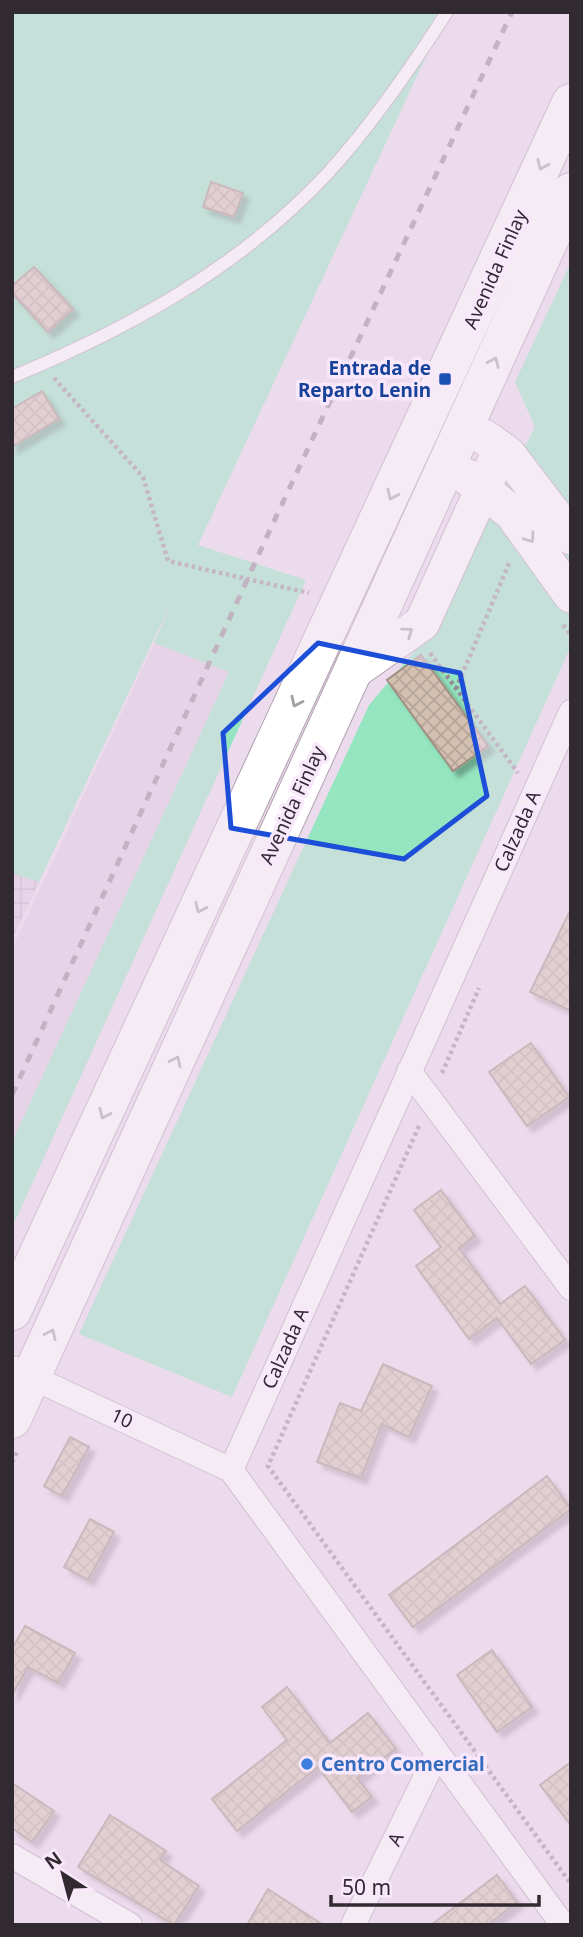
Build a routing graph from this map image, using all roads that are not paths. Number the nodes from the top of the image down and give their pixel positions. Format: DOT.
graph roads {
  1 [pos="447,12"];
  2 [pos="571,103"];
  3 [pos="571,192"];
  4 [pos="12,377"];
  5 [pos="466,425"];
  6 [pos="420,433"];
  7 [pos="501,449"];
  8 [pos="448,464"];
  9 [pos="485,488"];
  10 [pos="571,537"];
  11 [pos="563,605"];
  12 [pos="353,672"];
  13 [pos="571,712"];
  14 [pos="409,1071"];
  15 [pos="571,1288"];
  16 [pos="12,1311"];
  17 [pos="22,1372"];
  18 [pos="12,1419"];
  19 [pos="230,1470"];
  20 [pos="437,1754"];
  21 [pos="12,1856"];
  22 [pos="130,1925"];
  23 [pos="353,1925"];
  24 [pos="563,1925"];
  1 -- 4 [label="lane"];
  2 -- 6 [label="highway, Avenida Finlay, one-way"];
  5 -- 3 [label="highway, Avenida Finlay, one-way"];
  5 -- 6 [label="street"];
  5 -- 7 [label="street"];
  5 -- 8 [label="highway, Avenida Finlay"];
  6 -- 8 [label="street"];
  6 -- 16 [label="highway, Avenida Finlay, one-way"];
  7 -- 9 [label="street"];
  7 -- 10 [label="street"];
  8 -- 9 [label="street"];
  8 -- 12 [label="highway, Avenida Finlay"];
  9 -- 11 [label="street, one-way"];
  12 -- 9 [label="street, one-way"];
  17 -- 12 [label="highway, Avenida Finlay, one-way"];
  13 -- 14 [label="street, Calzada A"];
  14 -- 15 [label="street"];
  14 -- 19 [label="street, Calzada A"];
  17 -- 18 [label="highway, Avenida Finlay"];
  17 -- 19 [label="street, 10"];
  19 -- 20 [label="street"];
  20 -- 23 [label="street, A"];
  20 -- 24 [label="street"];
  21 -- 22 [label="street"];
}
